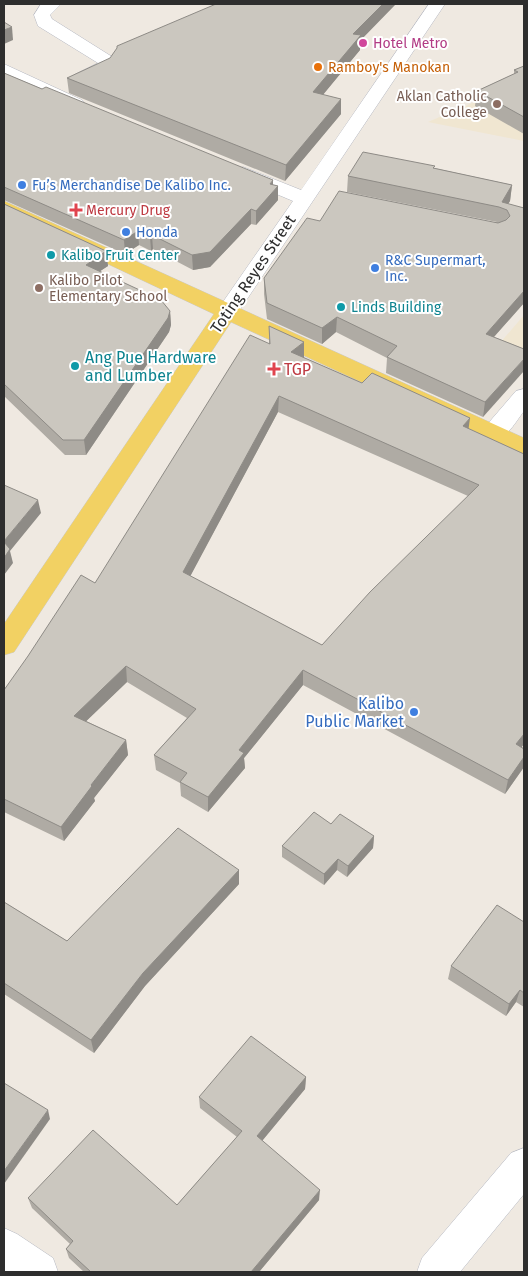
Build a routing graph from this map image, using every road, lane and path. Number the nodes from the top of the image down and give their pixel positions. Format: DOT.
graph roads {
  1 [pos="53,4"];
  2 [pos="437,4"];
  3 [pos="4,69"];
  4 [pos="50,93"];
  5 [pos="95,112"];
  6 [pos="222,164"];
  7 [pos="313,195"];
  8 [pos="4,207"];
  9 [pos="227,312"];
  10 [pos="524,396"];
  11 [pos="494,433"];
  12 [pos="522,442"];
  13 [pos="4,645"];
  14 [pos="524,1166"];
  15 [pos="4,1247"];
  16 [pos="39,1272"];
  17 [pos="436,1272"];
  1 -- 4 [label="street"];
  2 -- 7 [label="street, Toting Reyes Street"];
  3 -- 4 [label="street"];
  4 -- 5 [label="street"];
  6 -- 7 [label="street"];
  7 -- 9 [label="street, Toting Reyes Street"];
  8 -- 9 [label="main road"];
  9 -- 11 [label="main road"];
  9 -- 13 [label="main road, Toting Reyes Street"];
  10 -- 11 [label="street"];
  11 -- 12 [label="main road"];
  14 -- 17 [label="street"];
  15 -- 16 [label="street"];
}
